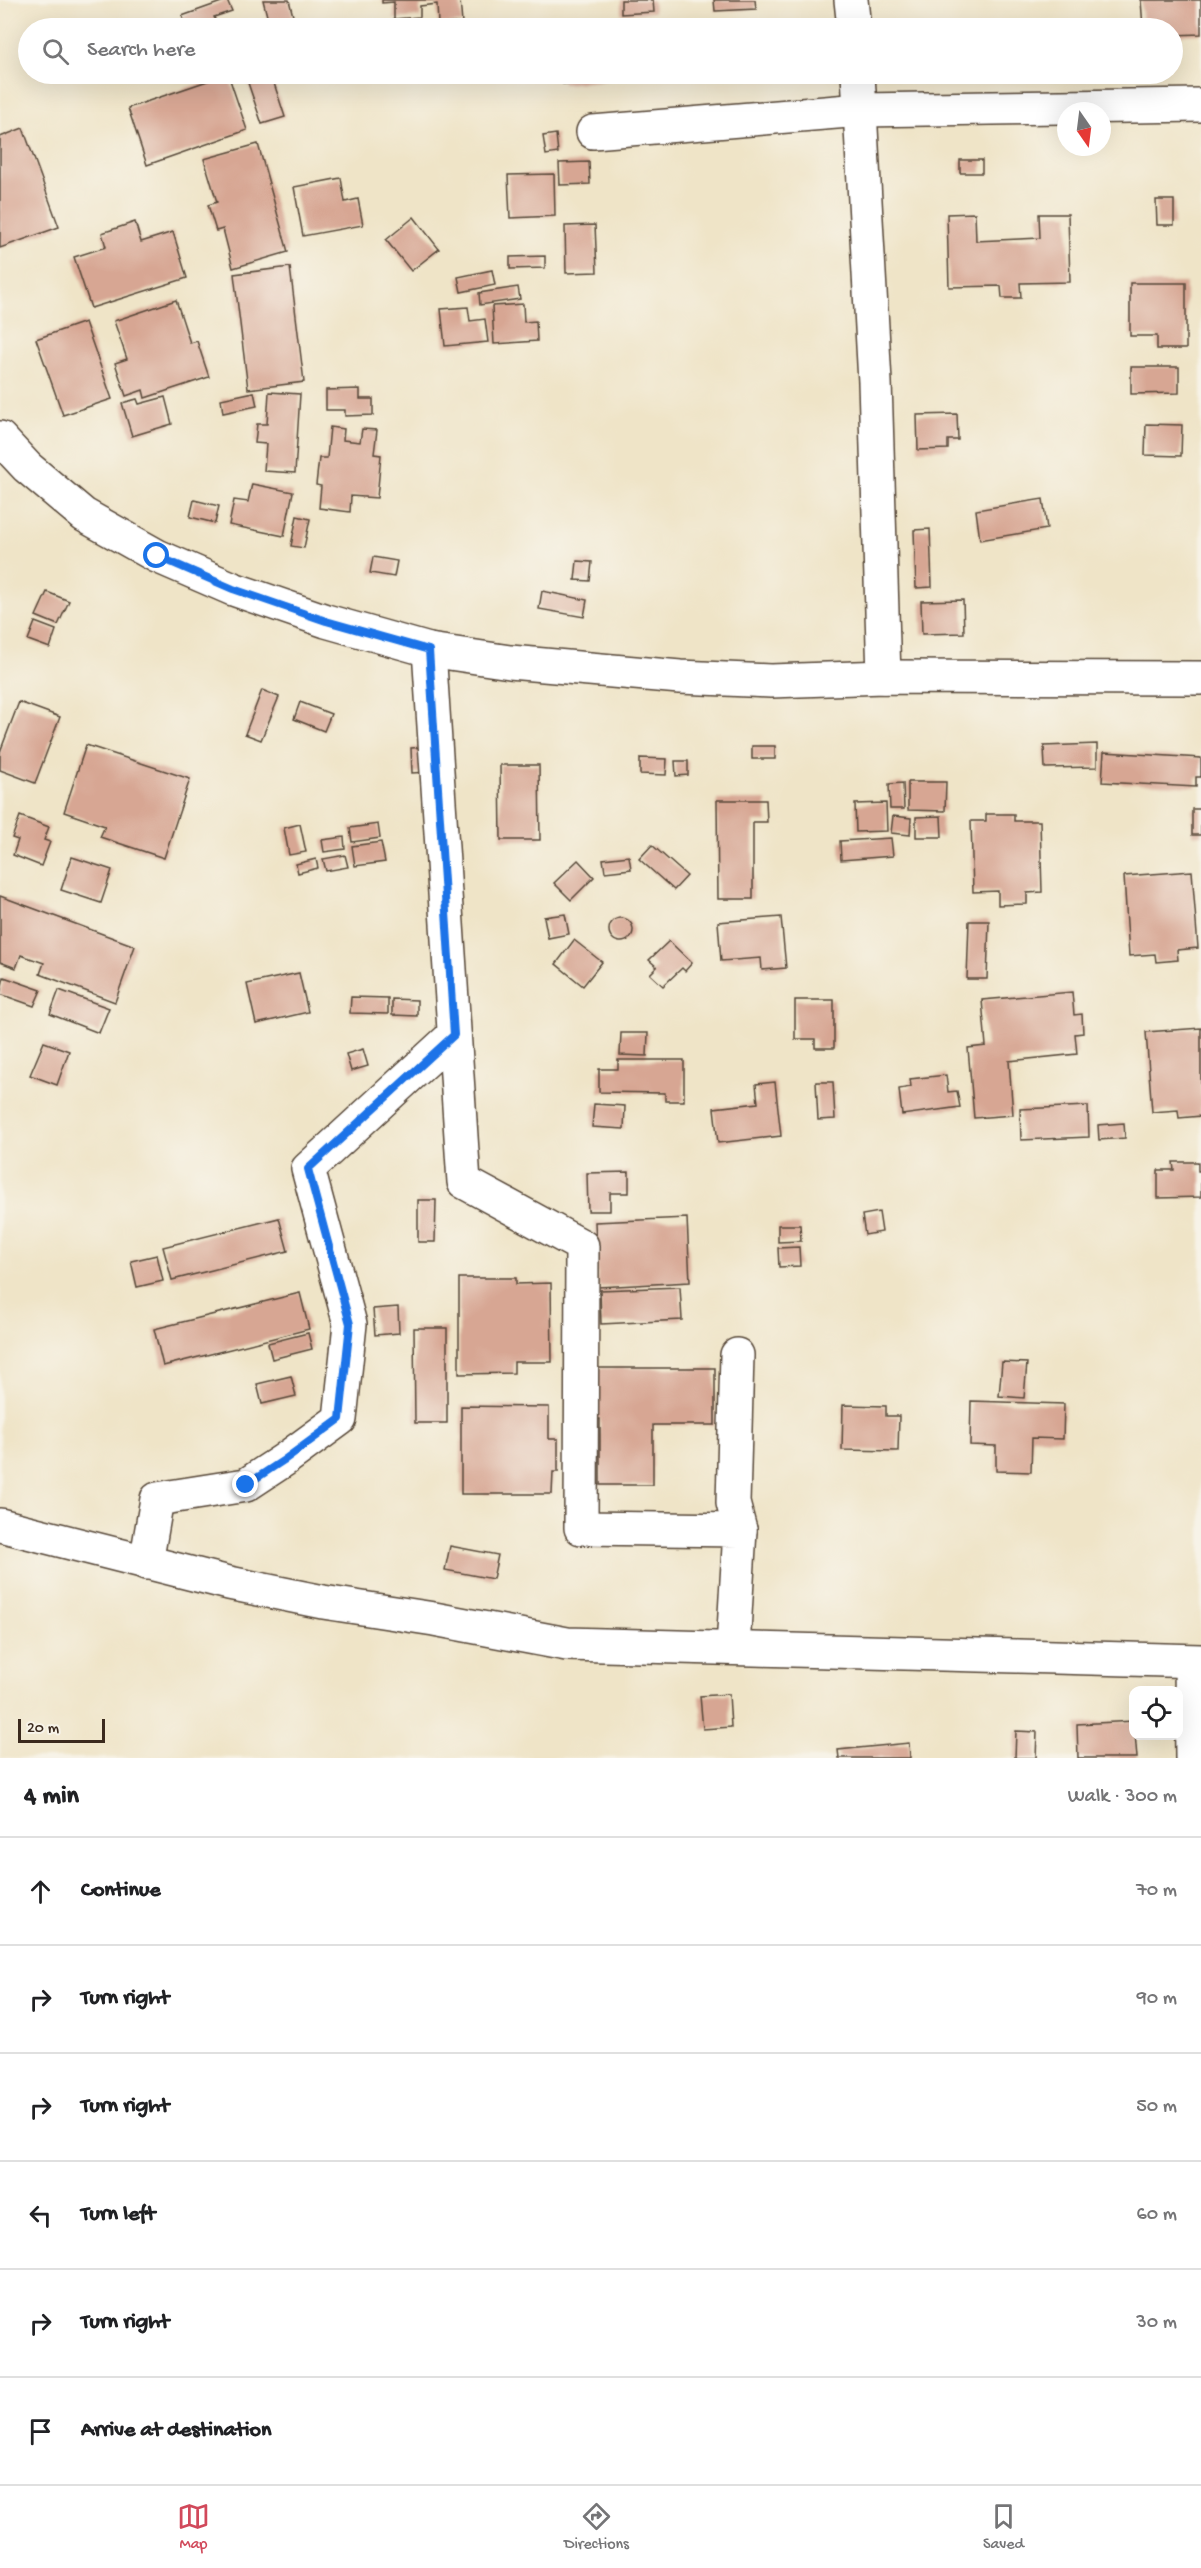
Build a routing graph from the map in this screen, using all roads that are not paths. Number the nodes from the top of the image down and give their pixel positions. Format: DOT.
graph roads {
  1 [pos="851,0"];
  2 [pos="853,18"];
  3 [pos="859,84"];
  4 [pos="1201,105"];
  5 [pos="861,110"];
  6 [pos="592,132"];
  7 [pos="0,438"];
  8 [pos="429,650"];
  9 [pos="884,677"];
  10 [pos="1201,678"];
  11 [pos="454,1035"];
  12 [pos="737,1355"];
  13 [pos="0,1525"];
  14 [pos="740,1530"];
  15 [pos="146,1563"];
  16 [pos="733,1648"];
  17 [pos="1196,1662"];
  18 [pos="1192,1758"];
  1 -- 2 [label="street"];
  3 -- 5 [label="street"];
  4 -- 5 [label="street"];
  5 -- 6 [label="street"];
  5 -- 9 [label="street"];
  7 -- 8 [label="street"];
  8 -- 9 [label="street"];
  8 -- 11 [label="street"];
  9 -- 10 [label="street"];
  11 -- 14 [label="street"];
  11 -- 15 [label="street"];
  12 -- 14 [label="street"];
  13 -- 15 [label="street"];
  14 -- 16 [label="street"];
  15 -- 16 [label="street"];
  16 -- 17 [label="street"];
  17 -- 18 [label="street"];
}
